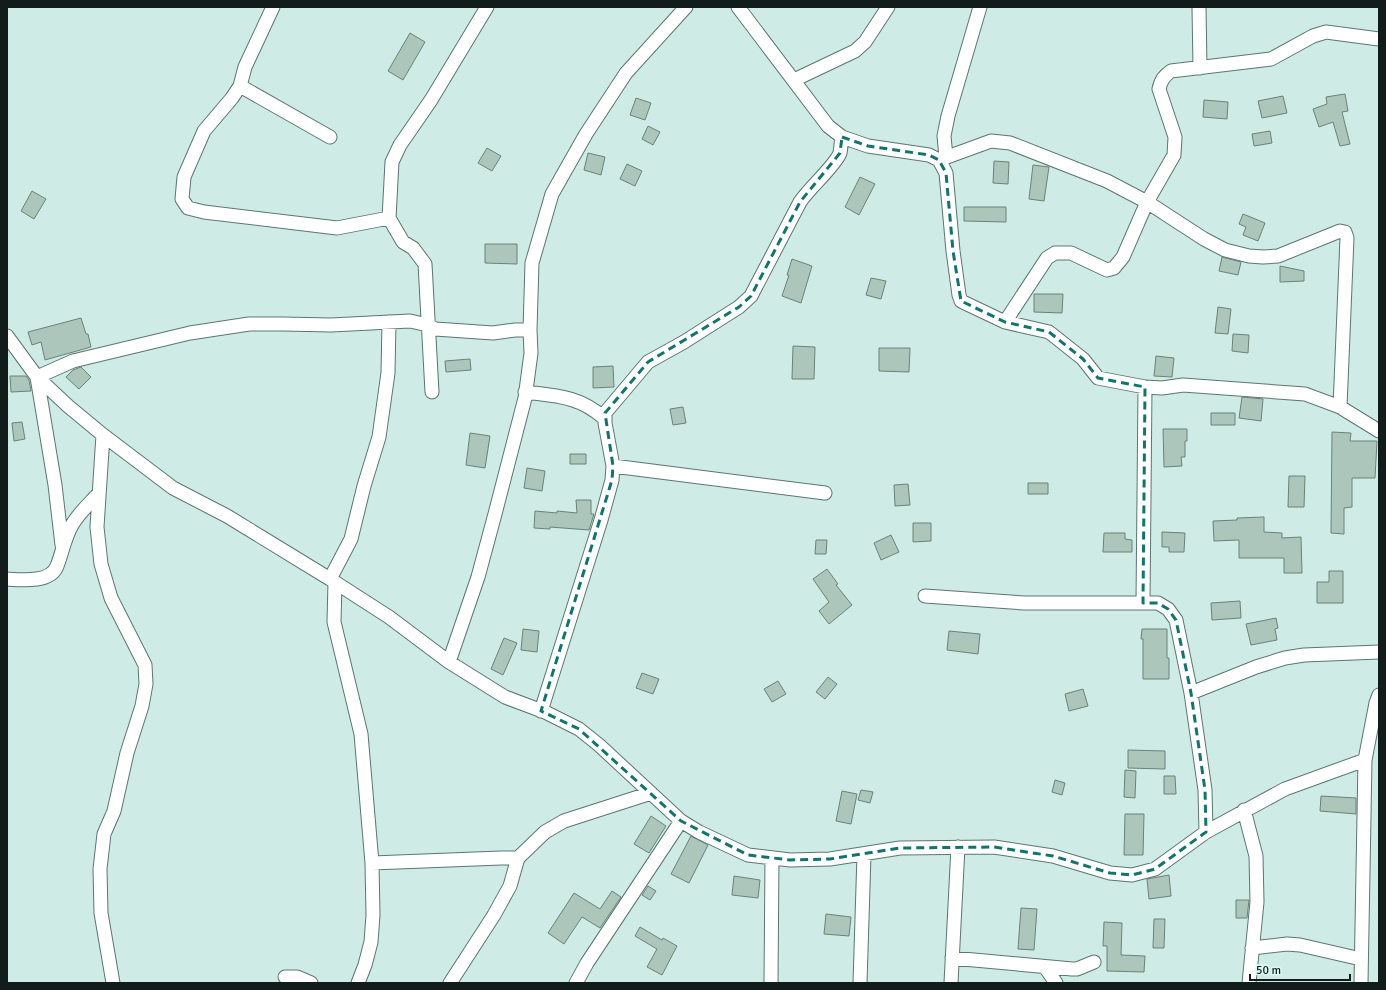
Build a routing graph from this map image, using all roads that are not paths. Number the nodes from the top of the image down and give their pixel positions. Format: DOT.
graph roads {
  1 [pos="273,7"];
  2 [pos="487,7"];
  3 [pos="686,7"];
  4 [pos="738,7"];
  5 [pos="888,7"];
  6 [pos="980,7"];
  7 [pos="1198,7"];
  8 [pos="1379,38"];
  9 [pos="1200,68"];
  10 [pos="794,80"];
  11 [pos="240,86"];
  12 [pos="330,137"];
  13 [pos="842,137"];
  14 [pos="942,159"];
  15 [pos="1147,202"];
  16 [pos="389,218"];
  17 [pos="389,322"];
  18 [pos="1005,322"];
  19 [pos="428,325"];
  20 [pos="530,330"];
  21 [pos="9,342"];
  22 [pos="37,377"];
  23 [pos="1145,388"];
  24 [pos="432,392"];
  25 [pos="525,392"];
  26 [pos="1340,407"];
  27 [pos="604,418"];
  28 [pos="1378,428"];
  29 [pos="103,435"];
  30 [pos="613,466"];
  31 [pos="825,493"];
  32 [pos="98,494"];
  33 [pos="62,545"];
  34 [pos="7,578"];
  35 [pos="333,581"];
  36 [pos="925,596"];
  37 [pos="1143,603"];
  38 [pos="1379,652"];
  39 [pos="450,662"];
  40 [pos="1191,693"];
  41 [pos="1379,695"];
  42 [pos="541,711"];
  43 [pos="1365,760"];
  44 [pos="650,793"];
  45 [pos="1244,810"];
  46 [pos="681,821"];
  47 [pos="1206,832"];
  48 [pos="958,847"];
  49 [pos="864,854"];
  50 [pos="518,858"];
  51 [pos="772,858"];
  52 [pos="372,863"];
  53 [pos="1252,948"];
  54 [pos="952,958"];
  55 [pos="1361,959"];
  56 [pos="1094,962"];
  57 [pos="1045,967"];
  58 [pos="285,977"];
  59 [pos="113,983"];
  60 [pos="311,983"];
  61 [pos="358,983"];
  62 [pos="450,983"];
  63 [pos="576,983"];
  64 [pos="771,983"];
  65 [pos="860,983"];
  66 [pos="951,983"];
  67 [pos="1056,983"];
  68 [pos="1249,983"];
  69 [pos="1361,983"];
  1 -- 11 [label="street"];
  2 -- 16 [label="street"];
  3 -- 20 [label="street"];
  4 -- 10 [label="street"];
  5 -- 10 [label="street"];
  6 -- 14 [label="street"];
  7 -- 9 [label="street"];
  8 -- 9 [label="street"];
  9 -- 15 [label="street"];
  10 -- 13 [label="street"];
  11 -- 12 [label="street"];
  11 -- 16 [label="street"];
  13 -- 14 [label="street"];
  13 -- 27 [label="street"];
  14 -- 15 [label="street"];
  14 -- 18 [label="street"];
  15 -- 18 [label="street"];
  15 -- 26 [label="street"];
  16 -- 19 [label="street"];
  17 -- 19 [label="street"];
  17 -- 22 [label="street"];
  17 -- 35 [label="street"];
  18 -- 23 [label="street"];
  19 -- 20 [label="street"];
  19 -- 24 [label="street"];
  20 -- 25 [label="street"];
  21 -- 22 [label="street"];
  22 -- 29 [label="street"];
  22 -- 33 [label="street"];
  23 -- 26 [label="street"];
  23 -- 37 [label="street"];
  25 -- 27 [label="street"];
  25 -- 39 [label="street"];
  26 -- 28 [label="street"];
  27 -- 30 [label="street"];
  29 -- 32 [label="street"];
  29 -- 35 [label="street"];
  30 -- 31 [label="street"];
  30 -- 42 [label="street"];
  32 -- 33 [label="street"];
  32 -- 59 [label="street"];
  33 -- 34 [label="street"];
  35 -- 39 [label="street"];
  35 -- 52 [label="street"];
  36 -- 37 [label="street"];
  37 -- 40 [label="street"];
  38 -- 40 [label="street"];
  39 -- 42 [label="street"];
  40 -- 47 [label="street"];
  41 -- 43 [label="street"];
  42 -- 44 [label="street"];
  43 -- 45 [label="street"];
  43 -- 55 [label="street"];
  44 -- 46 [label="street"];
  44 -- 50 [label="street"];
  45 -- 47 [label="street"];
  45 -- 53 [label="street"];
  46 -- 51 [label="street"];
  46 -- 63 [label="street"];
  47 -- 48 [label="street"];
  48 -- 49 [label="street"];
  48 -- 54 [label="street"];
  49 -- 51 [label="street"];
  49 -- 65 [label="street"];
  50 -- 52 [label="street"];
  50 -- 62 [label="street"];
  51 -- 64 [label="street"];
  52 -- 61 [label="street"];
  53 -- 55 [label="street"];
  53 -- 68 [label="street"];
  54 -- 57 [label="street"];
  54 -- 66 [label="street"];
  55 -- 69 [label="street"];
  56 -- 57 [label="street"];
  57 -- 67 [label="street"];
  58 -- 60 [label="street"];
}
